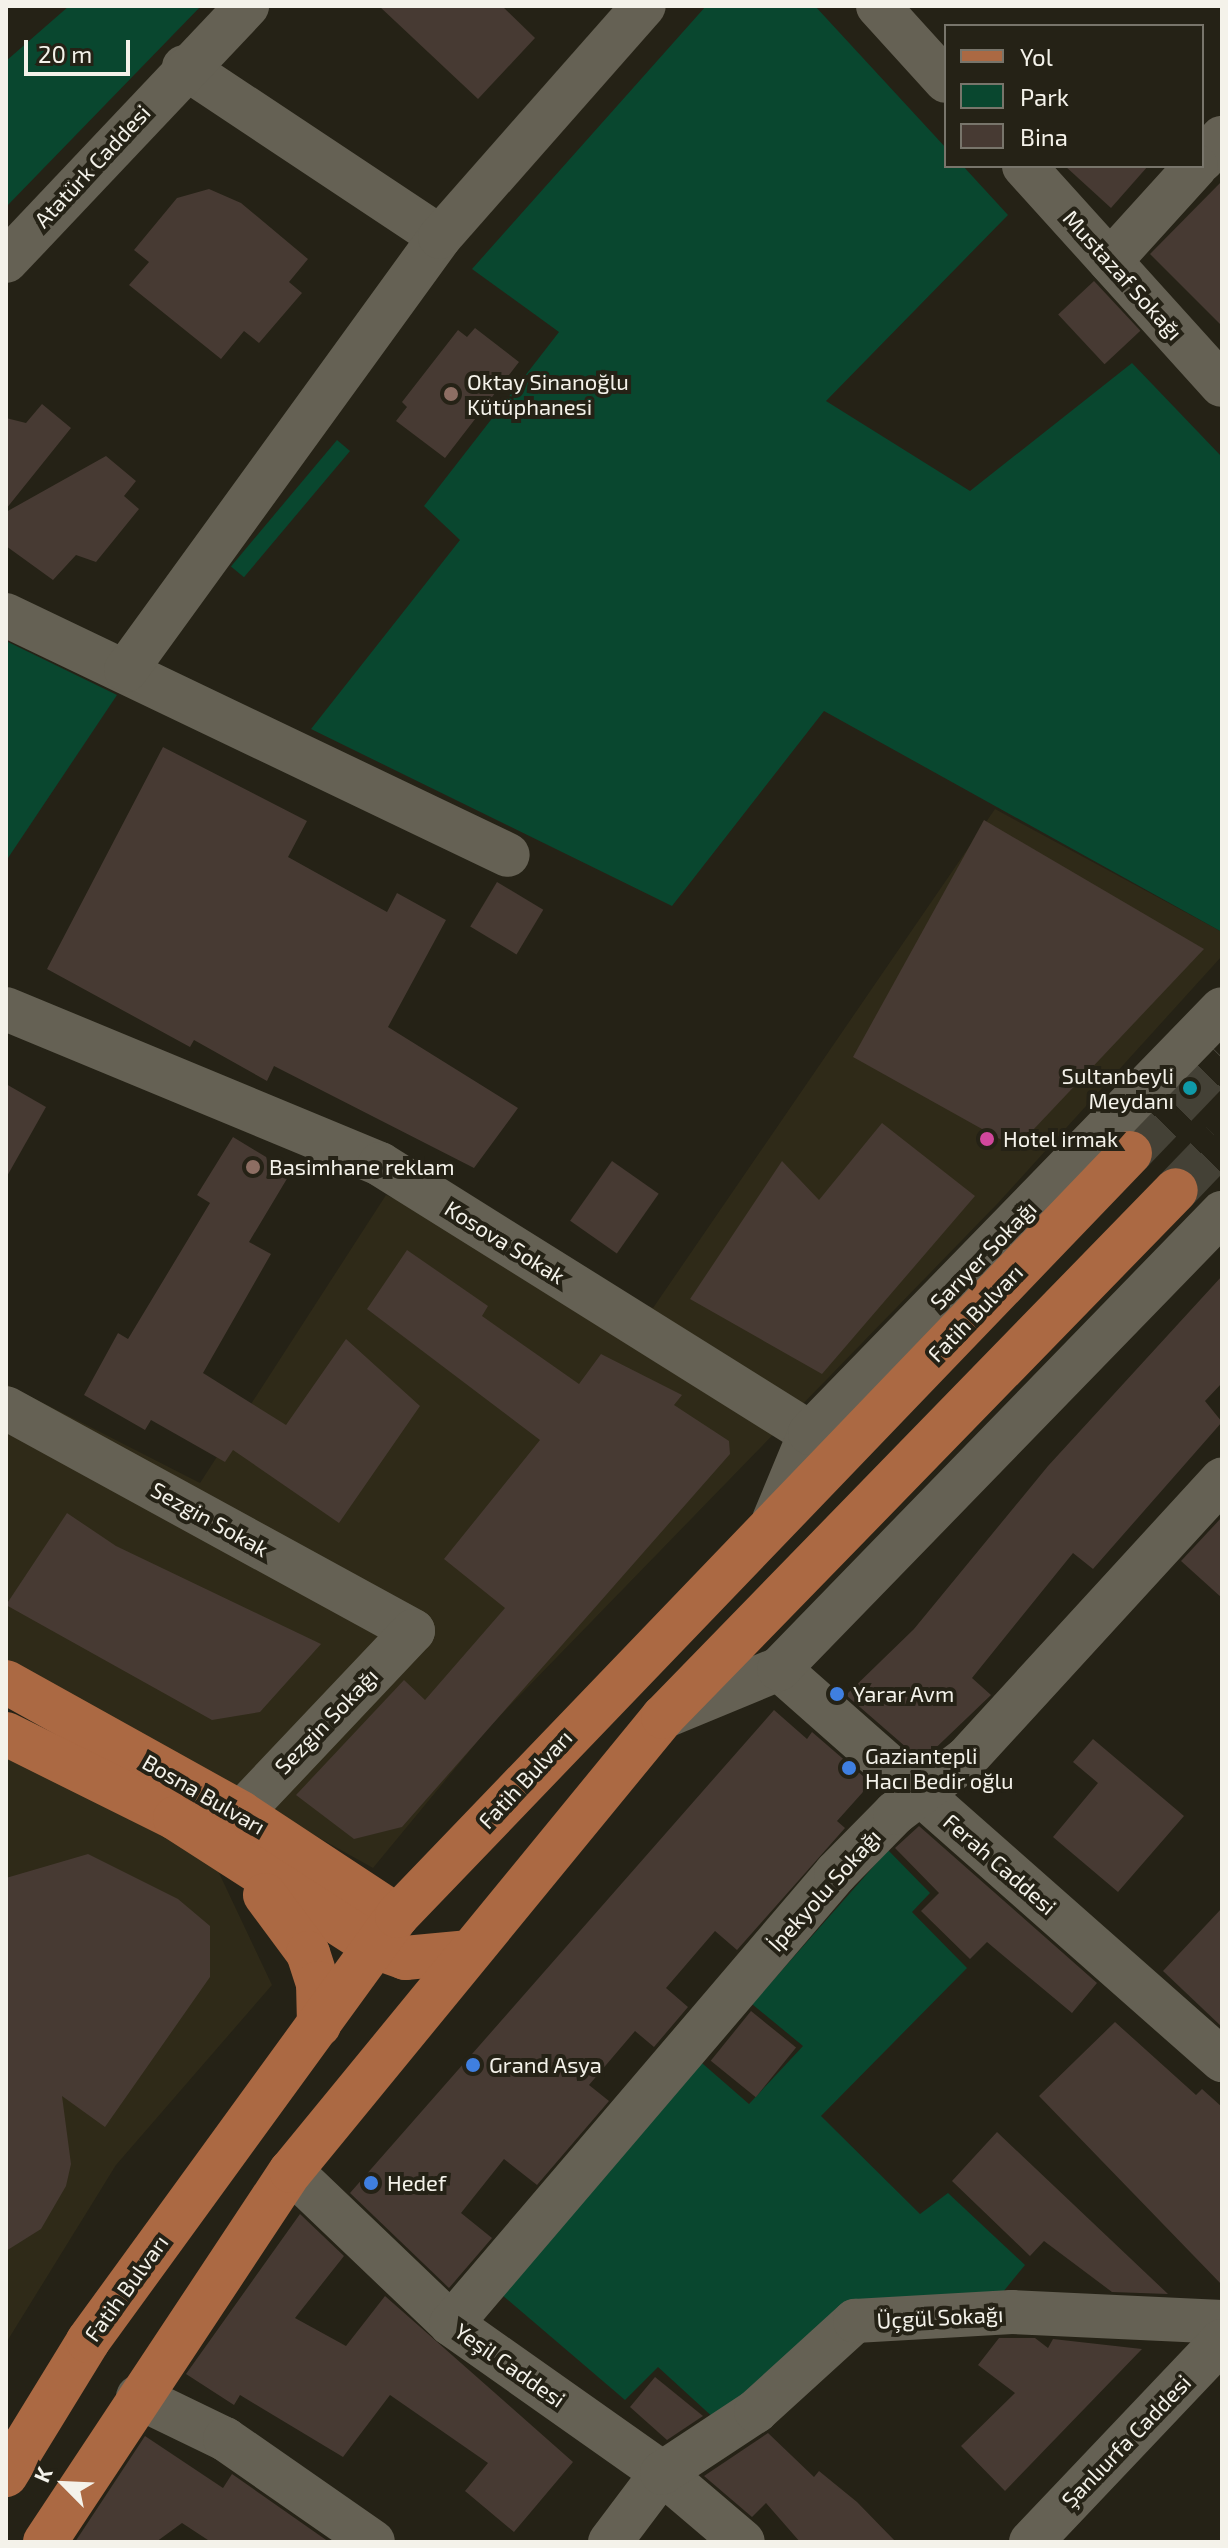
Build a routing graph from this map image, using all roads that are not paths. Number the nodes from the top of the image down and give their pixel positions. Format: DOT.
graph roads {
  1 [pos="247,6"];
  2 [pos="644,6"];
  3 [pos="878,6"];
  4 [pos="184,67"];
  5 [pos="944,79"];
  6 [pos="1222,138"];
  7 [pos="1204,158"];
  8 [pos="1026,168"];
  9 [pos="1194,168"];
  10 [pos="440,237"];
  11 [pos="6,261"];
  12 [pos="1110,261"];
  13 [pos="1222,385"];
  14 [pos="6,615"];
  15 [pos="126,670"];
  16 [pos="508,855"];
  17 [pos="6,1009"];
  18 [pos="1222,1009"];
  19 [pos="1130,1153"];
  20 [pos="1176,1190"];
  21 [pos="1222,1213"];
  22 [pos="6,1408"];
  23 [pos="810,1433"];
  24 [pos="1222,1480"];
  25 [pos="774,1520"];
  26 [pos="413,1631"];
  27 [pos="779,1669"];
  28 [pos="6,1682"];
  29 [pos="663,1717"];
  30 [pos="6,1734"];
  31 [pos="923,1796"];
  32 [pos="241,1813"];
  33 [pos="175,1818"];
  34 [pos="392,1940"];
  35 [pos="470,1952"];
  36 [pos="319,2025"];
  37 [pos="1222,2060"];
  38 [pos="378,2061"];
  39 [pos="291,2171"];
  40 [pos="1222,2322"];
  41 [pos="451,2324"];
  42 [pos="1222,2341"];
  43 [pos="138,2397"];
  44 [pos="12,2454"];
  45 [pos="662,2473"];
  46 [pos="45,2542"];
  47 [pos="373,2542"];
  48 [pos="610,2542"];
  49 [pos="743,2542"];
  50 [pos="1031,2542"];
  1 -- 4 [label="street, Atatürk Caddesi"];
  2 -- 10 [label="street"];
  3 -- 5 [label="street"];
  4 -- 10 [label="street"];
  4 -- 11 [label="street, Atatürk Caddesi"];
  6 -- 7 [label="street"];
  8 -- 12 [label="street, Mustazaf Sokağı"];
  9 -- 12 [label="street"];
  10 -- 15 [label="street"];
  12 -- 13 [label="street, Mustazaf Sokağı"];
  14 -- 15 [label="street"];
  15 -- 16 [label="street"];
  17 -- 23 [label="street, Kosova Sokak"];
  18 -- 23 [label="street, Sarıyer Sokağı"];
  19 -- 25 [label="main road, Fatih Bulvarı"];
  20 -- 29 [label="main road"];
  21 -- 27 [label="street"];
  22 -- 26 [label="street, Sezgin Sokak"];
  23 -- 25 [label="street, Sarıyer Sokağı"];
  24 -- 31 [label="street, İpekyolu Sokağı"];
  25 -- 34 [label="main road, Fatih Bulvarı"];
  26 -- 32 [label="street, Sezgin Sokağı"];
  27 -- 29 [label="street"];
  27 -- 31 [label="street, Ferah Caddesi"];
  28 -- 32 [label="main road, Bosna Bulvarı"];
  29 -- 35 [label="main road"];
  30 -- 33 [label="main road, Bosna Bulvarı"];
  31 -- 37 [label="street, Ferah Caddesi"];
  31 -- 41 [label="street, İpekyolu Sokağı"];
  32 -- 34 [label="main road, Bosna Bulvarı"];
  33 -- 34 [label="main road"];
  33 -- 36 [label="main road"];
  34 -- 35 [label="main road"];
  34 -- 36 [label="main road, Fatih Bulvarı"];
  34 -- 38 [label="main road"];
  35 -- 38 [label="main road"];
  36 -- 44 [label="main road, Fatih Bulvarı"];
  38 -- 39 [label="main road"];
  39 -- 41 [label="street, Yeşil Caddesi"];
  39 -- 43 [label="main road"];
  40 -- 45 [label="street, Üçgül Sokağı"];
  41 -- 45 [label="street, Yeşil Caddesi"];
  42 -- 50 [label="street, Şanlıurfa Caddesi"];
  43 -- 46 [label="main road"];
  43 -- 47 [label="street"];
  45 -- 48 [label="street, Üçgül Sokağı"];
  45 -- 49 [label="street, Yeşil Caddesi"];
}
